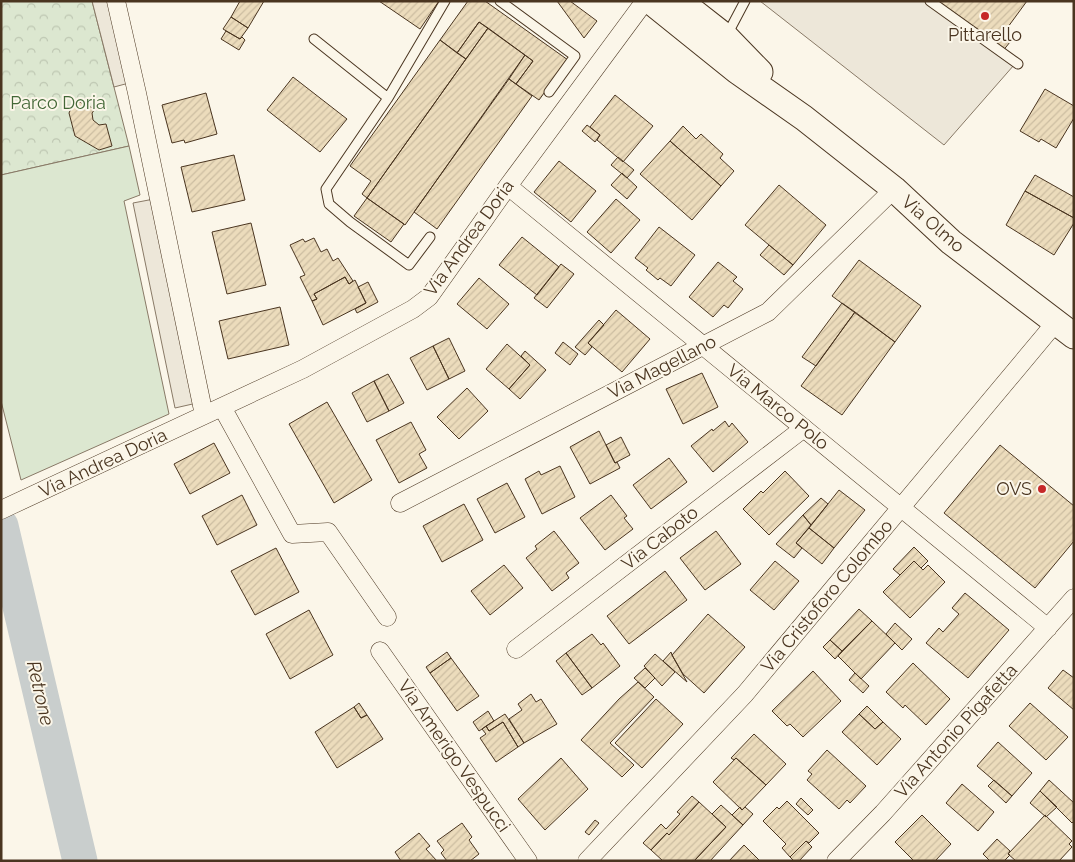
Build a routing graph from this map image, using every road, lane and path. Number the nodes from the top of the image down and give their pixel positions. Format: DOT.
graph roads {
  1 [pos="116,1"];
  2 [pos="445,1"];
  3 [pos="500,1"];
  4 [pos="645,1"];
  5 [pos="650,1"];
  6 [pos="680,1"];
  7 [pos="745,1"];
  8 [pos="930,1"];
  9 [pos="726,37"];
  10 [pos="314,39"];
  11 [pos="1018,64"];
  12 [pos="549,92"];
  13 [pos="388,98"];
  14 [pos="793,110"];
  15 [pos="508,186"];
  16 [pos="894,190"];
  17 [pos="430,237"];
  18 [pos="1065,329"];
  19 [pos="703,346"];
  20 [pos="222,407"];
  21 [pos="204,415"];
  22 [pos="804,428"];
  23 [pos="400,502"];
  24 [pos="901,508"];
  25 [pos="1,510"];
  26 [pos="1074,598"];
  27 [pos="387,617"];
  28 [pos="1048,628"];
  29 [pos="516,649"];
  30 [pos="380,651"];
  31 [pos="528,861"];
  32 [pos="587,861"];
  33 [pos="836,861"];
  1 -- 21 [label="street"];
  2 -- 13 [label="lane"];
  3 -- 12 [label="lane"];
  4 -- 15 [label="street, Via Andrea Doria"];
  5 -- 14 [label="main road, Via Olmo"];
  6 -- 9 [label="main road, Via Olmo"];
  7 -- 9 [label="lane"];
  8 -- 11 [label="lane"];
  9 -- 14 [label="main road, Via Olmo"];
  10 -- 13 [label="lane"];
  13 -- 17 [label="lane"];
  14 -- 16 [label="main road, Via Olmo"];
  15 -- 19 [label="street, Via Marco Polo"];
  15 -- 20 [label="street, Via Andrea Doria"];
  16 -- 18 [label="main road, Via Olmo"];
  16 -- 19 [label="street, Via Magellano"];
  18 -- 24 [label="street, Via Cristoforo Colombo"];
  19 -- 22 [label="street, Via Marco Polo"];
  19 -- 23 [label="street, Via Magellano"];
  20 -- 21 [label="street, Via Andrea Doria"];
  20 -- 27 [label="street"];
  21 -- 25 [label="street, Via Andrea Doria"];
  22 -- 24 [label="street, Via Marco Polo"];
  22 -- 29 [label="street, Via Caboto"];
  24 -- 28 [label="street, Via Marco Polo"];
  24 -- 32 [label="street, Via Cristoforo Colombo"];
  26 -- 28 [label="street, Via Antonio Pigafetta"];
  28 -- 33 [label="street, Via Antonio Pigafetta"];
  30 -- 31 [label="street, Via Amerigo Vespucci"];
}
